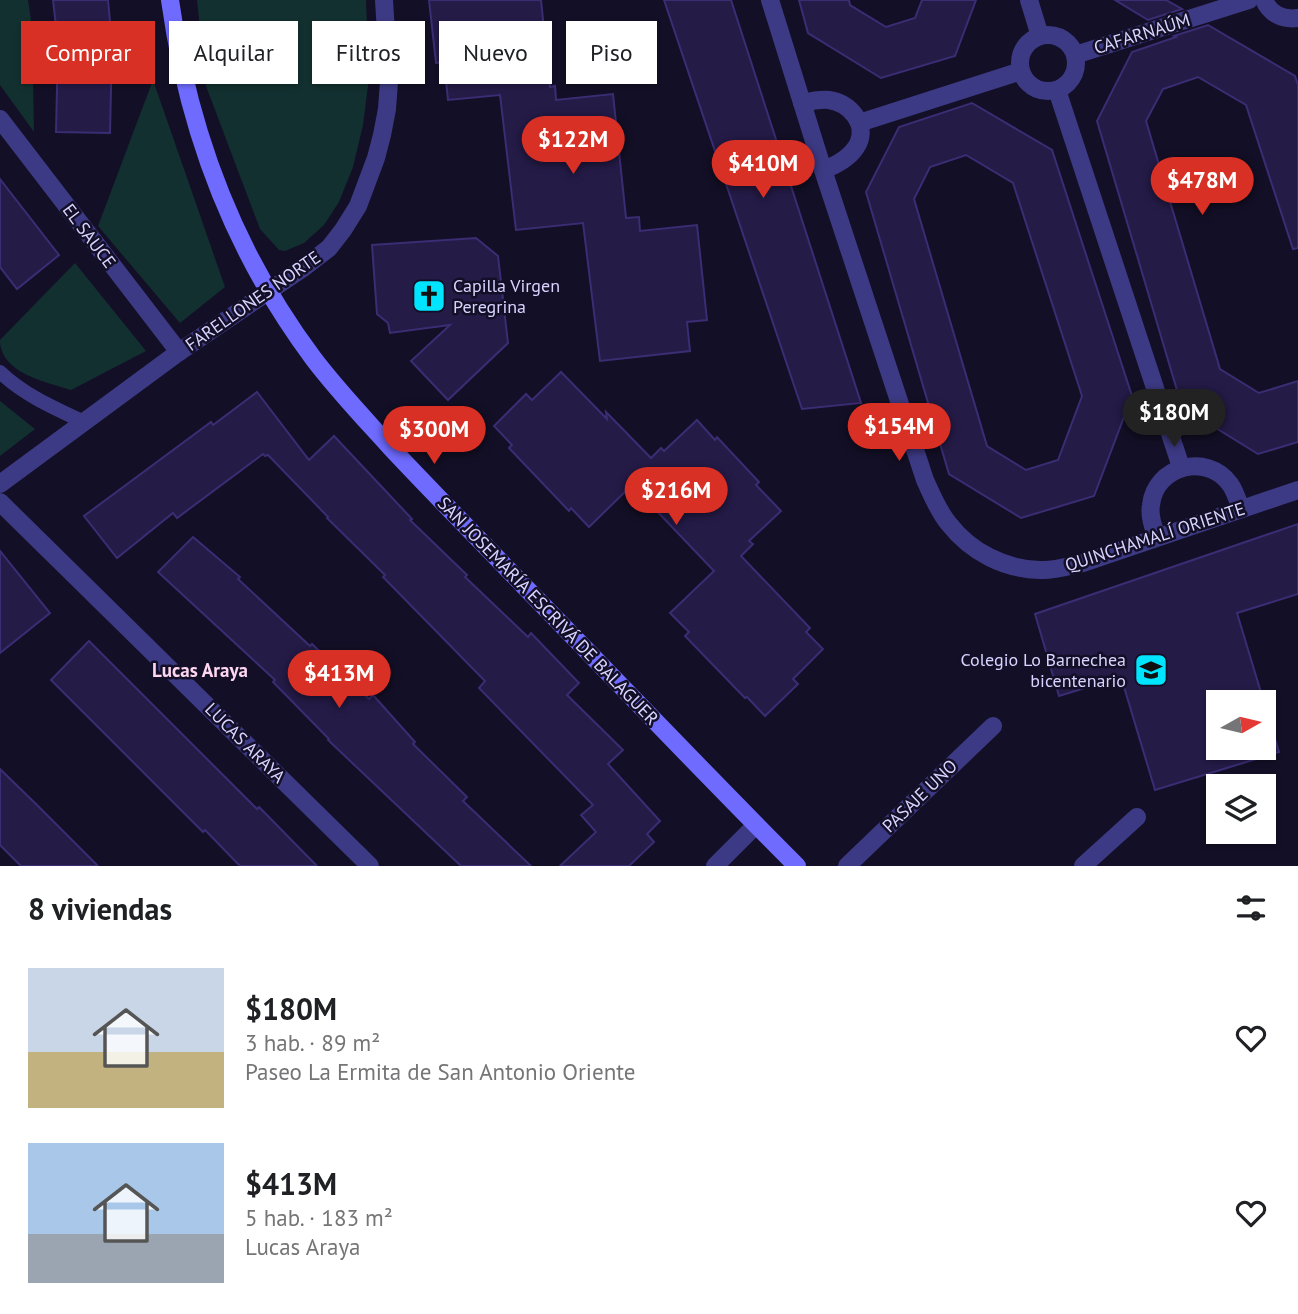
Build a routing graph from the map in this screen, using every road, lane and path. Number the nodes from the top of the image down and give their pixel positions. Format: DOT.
graph roads {
  1 [pos="170,0"];
  2 [pos="384,0"];
  3 [pos="770,0"];
  4 [pos="1029,0"];
  5 [pos="1249,0"];
  6 [pos="1264,0"];
  7 [pos="1298,18"];
  8 [pos="1040,36"];
  9 [pos="1075,55"];
  10 [pos="1021,71"];
  11 [pos="1058,90"];
  12 [pos="802,103"];
  13 [pos="0,119"];
  14 [pos="859,122"];
  15 [pos="823,170"];
  16 [pos="269,292"];
  17 [pos="179,352"];
  18 [pos="0,372"];
  19 [pos="84,422"];
  20 [pos="1181,467"];
  21 [pos="0,484"];
  22 [pos="1298,490"];
  23 [pos="0,502"];
  24 [pos="1241,509"];
  25 [pos="1157,537"];
  26 [pos="993,726"];
  27 [pos="1137,817"];
  28 [pos="756,825"];
  29 [pos="370,866"];
  30 [pos="715,866"];
  31 [pos="797,866"];
  32 [pos="847,866"];
  33 [pos="1083,866"];
  1 -- 16 [label="street, SAN JOSEMARÍA ESCRIVÁ DE BALAGUER"];
  2 -- 16 [label="street, FARELLONES NORTE"];
  3 -- 12 [label="street, QUINCHAMALÍ ORIENTE"];
  4 -- 8 [label="street"];
  5 -- 9 [label="street, CAFARNAÚM"];
  6 -- 7 [label="street"];
  8 -- 9 [label="street"];
  8 -- 10 [label="street"];
  9 -- 11 [label="street"];
  10 -- 11 [label="street"];
  10 -- 14 [label="street"];
  11 -- 20 [label="street"];
  12 -- 14 [label="street"];
  12 -- 15 [label="street, QUINCHAMALÍ ORIENTE"];
  13 -- 17 [label="street, EL SAUCE"];
  14 -- 15 [label="street"];
  15 -- 25 [label="street, QUINCHAMALÍ ORIENTE"];
  16 -- 17 [label="street, FARELLONES NORTE"];
  16 -- 28 [label="street, SAN JOSEMARÍA ESCRIVÁ DE BALAGUER"];
  17 -- 19 [label="street, FARELLONES NORTE"];
  18 -- 19 [label="lane"];
  19 -- 21 [label="street, FARELLONES NORTE"];
  20 -- 24 [label="street"];
  20 -- 25 [label="street"];
  22 -- 24 [label="street, QUINCHAMALÍ ORIENTE"];
  23 -- 29 [label="street, LUCAS ARAYA"];
  24 -- 25 [label="street, QUINCHAMALÍ ORIENTE"];
  26 -- 32 [label="street, PASAJE UNO"];
  27 -- 33 [label="street"];
  28 -- 30 [label="street"];
  28 -- 31 [label="street, SAN JOSEMARÍA ESCRIVÁ DE BALAGUER"];
}
